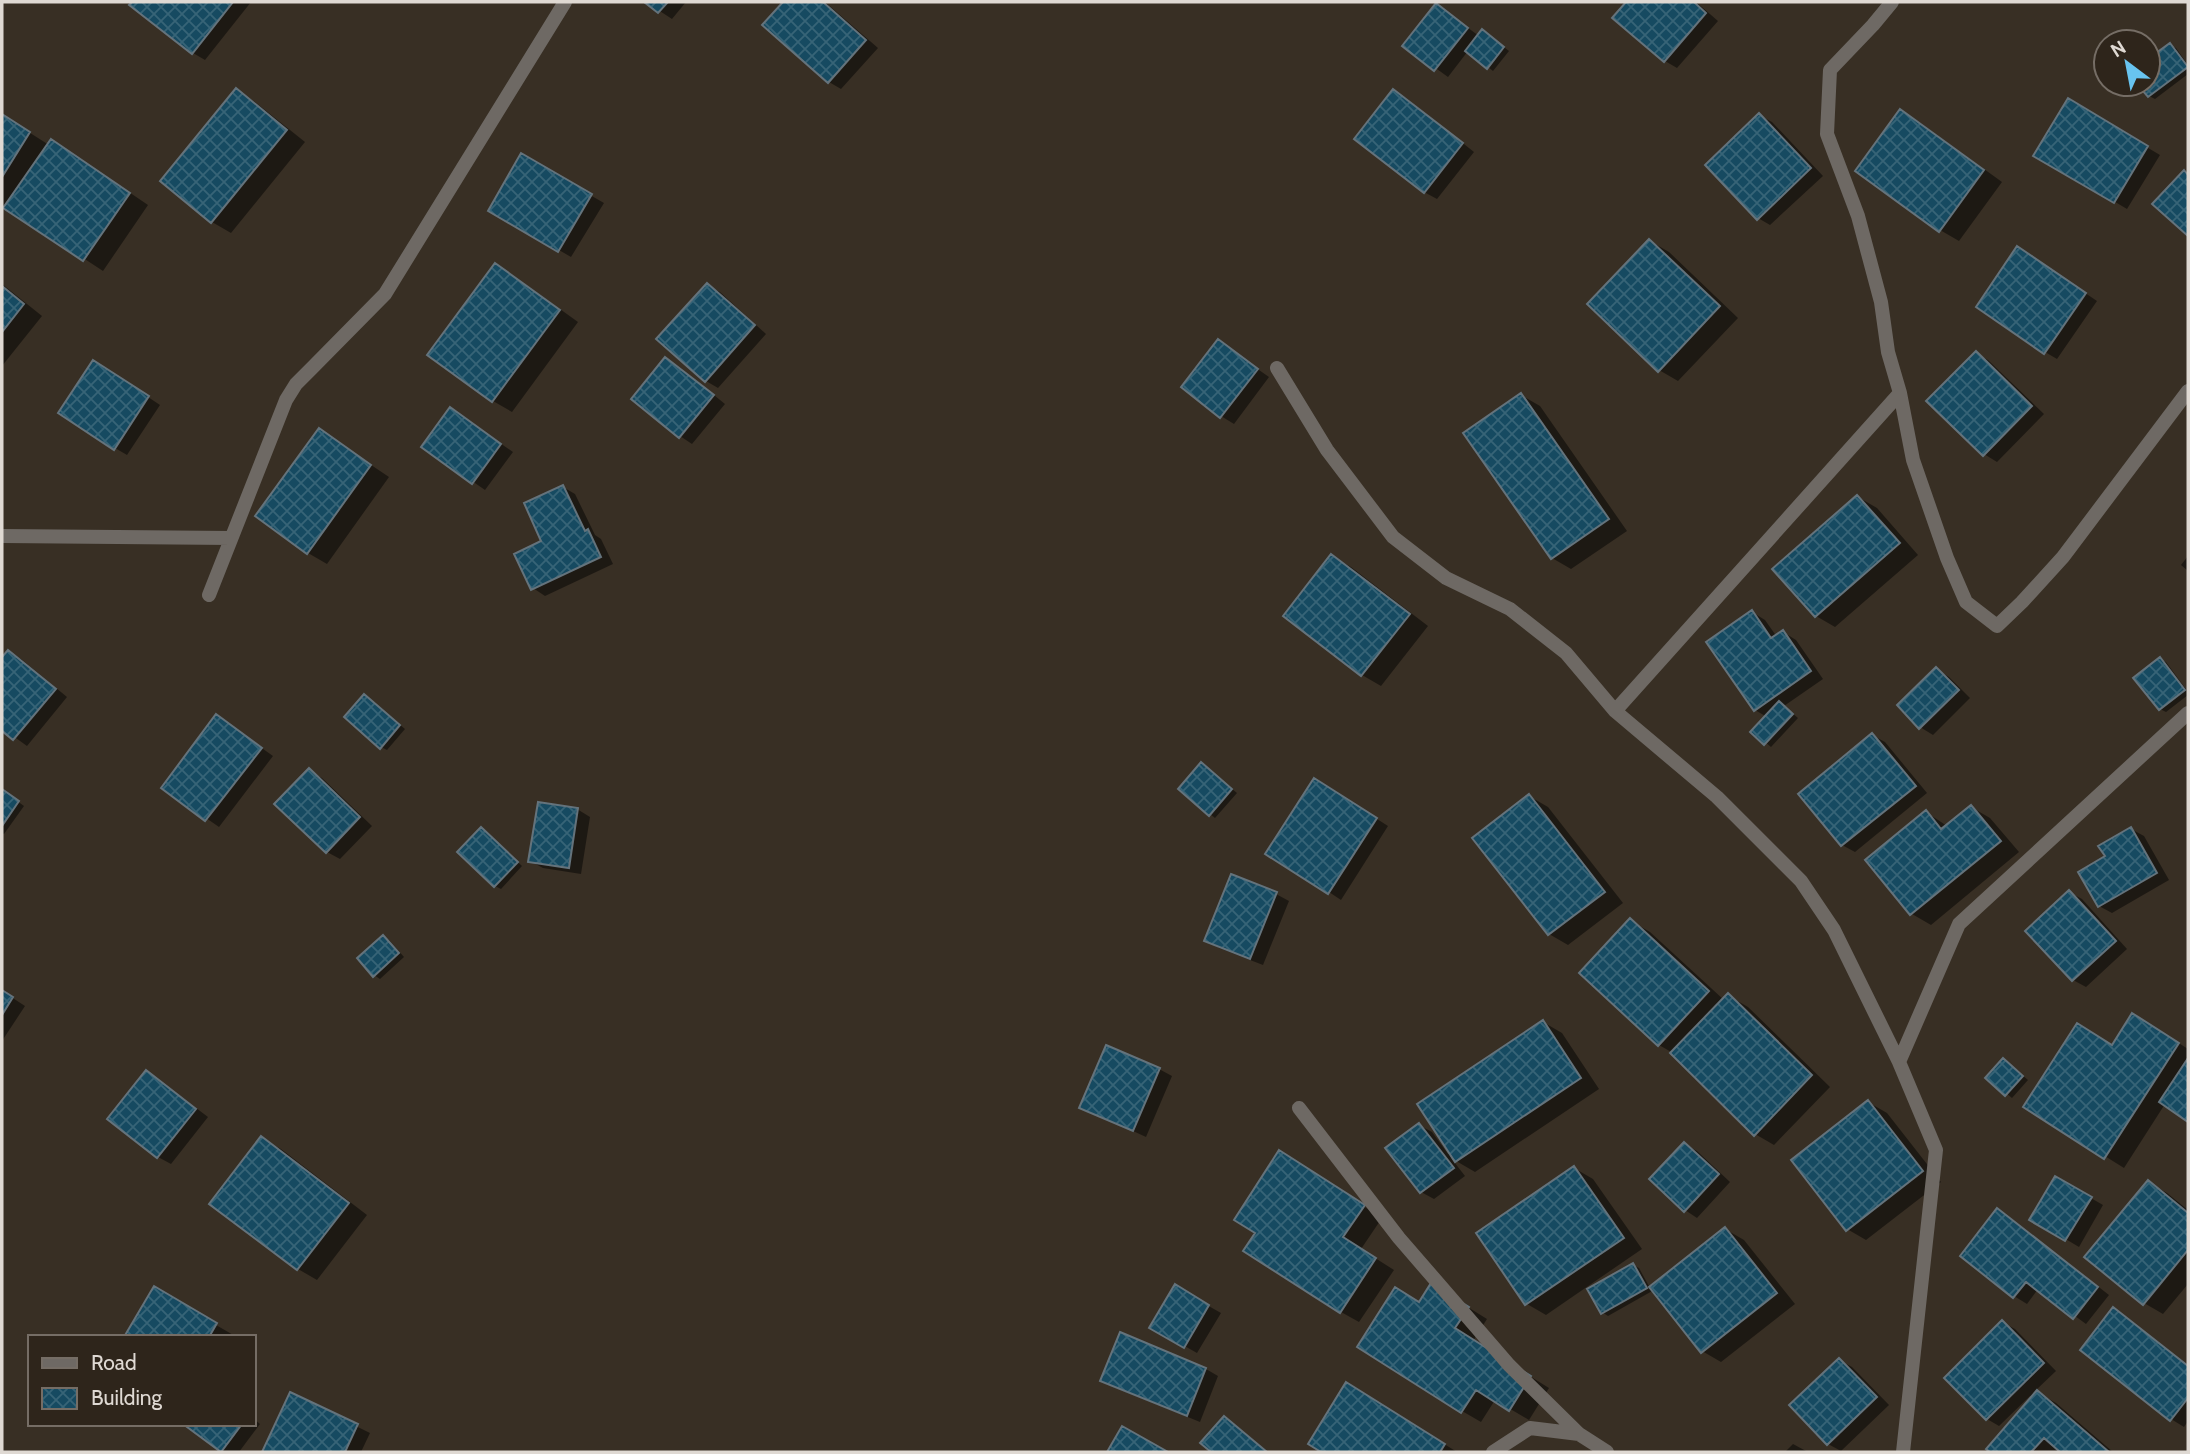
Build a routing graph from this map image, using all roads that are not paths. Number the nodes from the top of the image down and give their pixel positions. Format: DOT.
graph roads {
  1 [pos="565,2"];
  2 [pos="1892,2"];
  3 [pos="1277,368"];
  4 [pos="2188,391"];
  5 [pos="1900,393"];
  6 [pos="2,536"];
  7 [pos="231,538"];
  8 [pos="209,595"];
  9 [pos="1615,710"];
  10 [pos="2188,713"];
  11 [pos="1899,1062"];
  12 [pos="1299,1108"];
  13 [pos="1579,1434"];
  14 [pos="1493,1452"];
  15 [pos="1607,1452"];
  16 [pos="1903,1452"];
  1 -- 7 [label="street"];
  2 -- 5 [label="street"];
  3 -- 9 [label="street"];
  4 -- 5 [label="street"];
  5 -- 9 [label="street"];
  6 -- 7 [label="street"];
  7 -- 8 [label="street"];
  9 -- 11 [label="street"];
  10 -- 11 [label="street"];
  11 -- 16 [label="street"];
  12 -- 13 [label="street"];
  13 -- 14 [label="street"];
  13 -- 15 [label="street"];
}
